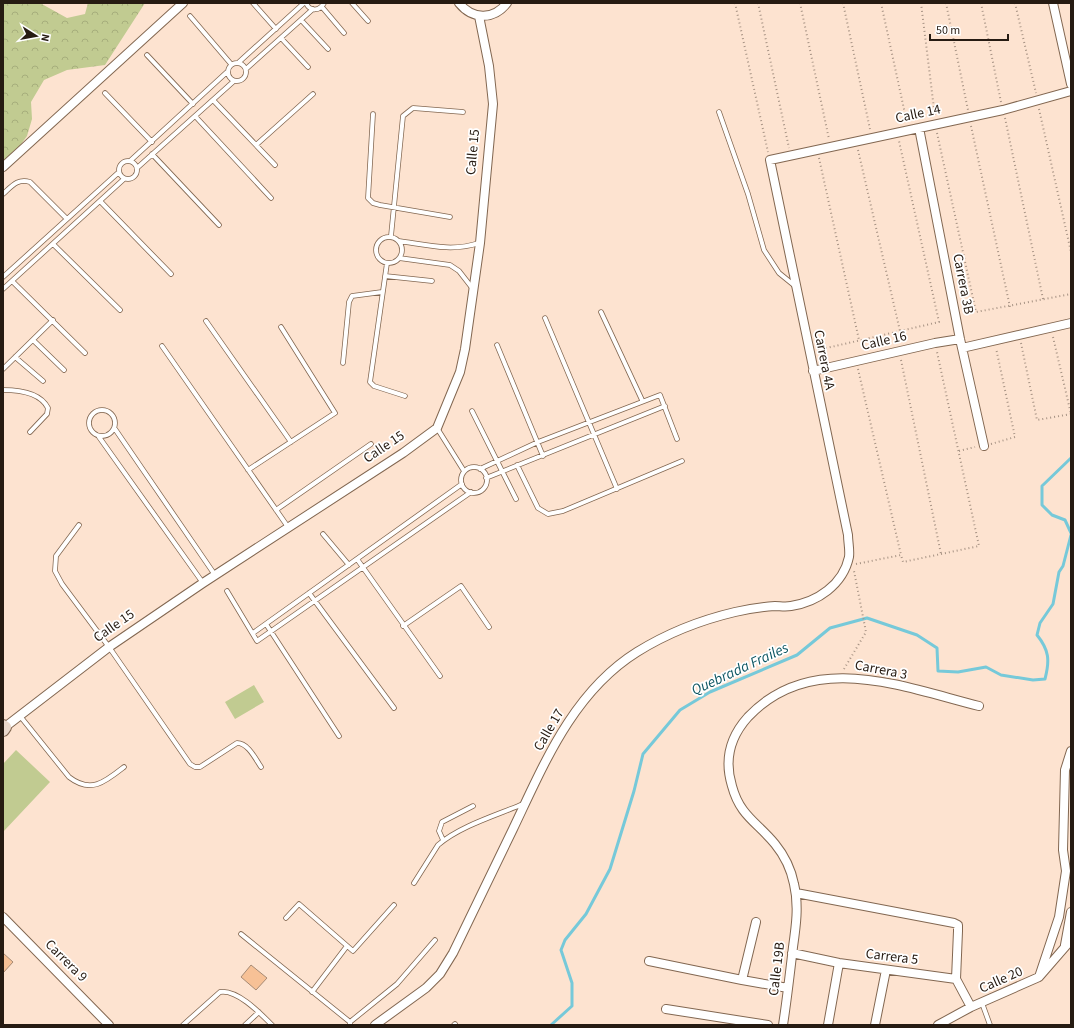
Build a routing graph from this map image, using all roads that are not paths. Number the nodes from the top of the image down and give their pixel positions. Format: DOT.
graph roads {
  1 [pos="183,3"];
  2 [pos="253,3"];
  3 [pos="305,3"];
  4 [pos="352,3"];
  5 [pos="459,3"];
  6 [pos="506,3"];
  7 [pos="1054,3"];
  8 [pos="323,5"];
  9 [pos="313,9"];
  10 [pos="190,16"];
  11 [pos="479,16"];
  12 [pos="301,20"];
  13 [pos="368,21"];
  14 [pos="276,29"];
  15 [pos="344,33"];
  16 [pos="282,38"];
  17 [pos="328,49"];
  18 [pos="147,55"];
  19 [pos="239,62"];
  20 [pos="231,64"];
  21 [pos="308,67"];
  22 [pos="246,70"];
  23 [pos="228,72"];
  24 [pos="234,81"];
  25 [pos="1071,84"];
  26 [pos="1071,92"];
  27 [pos="105,93"];
  28 [pos="313,94"];
  29 [pos="213,100"];
  30 [pos="193,104"];
  31 [pos="463,112"];
  32 [pos="719,112"];
  33 [pos="373,114"];
  34 [pos="195,116"];
  35 [pos="919,128"];
  36 [pos="152,142"];
  37 [pos="256,145"];
  38 [pos="152,154"];
  39 [pos="770,160"];
  40 [pos="130,161"];
  41 [pos="275,165"];
  42 [pos="3,167"];
  43 [pos="137,168"];
  44 [pos="118,172"];
  45 [pos="124,179"];
  46 [pos="3,194"];
  47 [pos="271,198"];
  48 [pos="100,201"];
  49 [pos="394,208"];
  50 [pos="450,217"];
  51 [pos="67,219"];
  52 [pos="219,225"];
  53 [pos="391,236"];
  54 [pos="399,241"];
  55 [pos="480,243"];
  56 [pos="53,244"];
  57 [pos="399,258"];
  58 [pos="387,263"];
  59 [pos="171,274"];
  60 [pos="385,276"];
  61 [pos="3,277"];
  62 [pos="12,281"];
  63 [pos="432,281"];
  64 [pos="796,286"];
  65 [pos="3,289"];
  66 [pos="473,290"];
  67 [pos="382,292"];
  68 [pos="120,310"];
  69 [pos="601,312"];
  70 [pos="546,318"];
  71 [pos="53,320"];
  72 [pos="206,321"];
  73 [pos="1071,323"];
  74 [pos="281,327"];
  75 [pos="33,340"];
  76 [pos="961,344"];
  77 [pos="497,345"];
  78 [pos="162,346"];
  79 [pos="85,353"];
  80 [pos="16,357"];
  81 [pos="343,364"];
  82 [pos="3,369"];
  83 [pos="64,370"];
  84 [pos="813,371"];
  85 [pos="43,381"];
  86 [pos="3,390"];
  87 [pos="405,396"];
  88 [pos="642,400"];
  89 [pos="665,406"];
  90 [pos="472,411"];
  91 [pos="590,423"];
  92 [pos="437,428"];
  93 [pos="114,429"];
  94 [pos="30,432"];
  95 [pos="594,435"];
  96 [pos="99,437"];
  97 [pos="677,439"];
  98 [pos="291,442"];
  99 [pos="538,442"];
  100 [pos="371,444"];
  101 [pos="984,446"];
  102 [pos="543,456"];
  103 [pos="496,460"];
  104 [pos="682,461"];
  105 [pos="517,465"];
  106 [pos="480,469"];
  107 [pos="248,470"];
  108 [pos="464,471"];
  109 [pos="503,471"];
  110 [pos="486,478"];
  111 [pos="462,484"];
  112 [pos="617,488"];
  113 [pos="471,492"];
  114 [pos="516,498"];
  115 [pos="276,510"];
  116 [pos="79,525"];
  117 [pos="288,527"];
  118 [pos="323,534"];
  119 [pos="357,559"];
  120 [pos="349,565"];
  121 [pos="846,566"];
  122 [pos="363,567"];
  123 [pos="215,575"];
  124 [pos="203,583"];
  125 [pos="227,591"];
  126 [pos="310,593"];
  127 [pos="315,601"];
  128 [pos="266,624"];
  129 [pos="404,626"];
  130 [pos="489,627"];
  131 [pos="271,631"];
  132 [pos="253,633"];
  133 [pos="109,648"];
  134 [pos="440,676"];
  135 [pos="979,706"];
  136 [pos="394,708"];
  137 [pos="20,716"];
  138 [pos="4,728"];
  139 [pos="340,736"];
  140 [pos="1071,751"];
  141 [pos="124,767"];
  142 [pos="261,767"];
  143 [pos="525,803"];
  144 [pos="473,806"];
  145 [pos="443,840"];
  146 [pos="414,883"];
  147 [pos="796,893"];
  148 [pos="394,905"];
  149 [pos="1071,912"];
  150 [pos="797,915"];
  151 [pos="3,917"];
  152 [pos="286,918"];
  153 [pos="756,922"];
  154 [pos="241,934"];
  155 [pos="435,940"];
  156 [pos="1069,945"];
  157 [pos="347,946"];
  158 [pos="792,953"];
  159 [pos="649,961"];
  160 [pos="839,963"];
  161 [pos="886,970"];
  162 [pos="1039,977"];
  163 [pos="956,979"];
  164 [pos="742,980"];
  165 [pos="788,988"];
  166 [pos="312,992"];
  167 [pos="982,1003"];
  168 [pos="971,1007"];
  169 [pos="666,1009"];
  170 [pos="259,1012"];
  171 [pos="350,1023"];
  172 [pos="109,1025"];
  173 [pos="183,1025"];
  174 [pos="245,1025"];
  175 [pos="272,1025"];
  176 [pos="375,1025"];
  177 [pos="768,1025"];
  178 [pos="783,1025"];
  179 [pos="828,1025"];
  180 [pos="875,1025"];
  181 [pos="938,1025"];
  182 [pos="990,1025"];
  1 -- 42 [label="street"];
  2 -- 14 [label="lane"];
  3 -- 9 [label="lane"];
  3 -- 14 [label="lane"];
  4 -- 13 [label="lane"];
  5 -- 11 [label="street"];
  6 -- 11 [label="street"];
  7 -- 25 [label="street"];
  8 -- 9 [label="lane"];
  8 -- 15 [label="lane"];
  9 -- 12 [label="lane"];
  10 -- 20 [label="lane"];
  11 -- 55 [label="street, Calle 15"];
  12 -- 16 [label="lane"];
  12 -- 17 [label="lane"];
  14 -- 19 [label="lane"];
  16 -- 21 [label="lane"];
  16 -- 22 [label="lane"];
  18 -- 30 [label="lane"];
  19 -- 20 [label="lane"];
  19 -- 22 [label="lane"];
  20 -- 23 [label="lane"];
  22 -- 24 [label="lane"];
  23 -- 24 [label="lane"];
  23 -- 30 [label="lane"];
  24 -- 29 [label="lane"];
  26 -- 35 [label="street, Calle 14"];
  27 -- 36 [label="lane"];
  28 -- 37 [label="lane"];
  29 -- 34 [label="lane"];
  29 -- 37 [label="lane"];
  30 -- 36 [label="lane"];
  31 -- 49 [label="lane"];
  32 -- 64 [label="lane"];
  33 -- 49 [label="lane"];
  34 -- 38 [label="lane"];
  34 -- 47 [label="lane"];
  35 -- 39 [label="street, Calle 14"];
  35 -- 76 [label="street, Carrera 3B"];
  36 -- 40 [label="lane"];
  37 -- 41 [label="lane"];
  38 -- 43 [label="lane"];
  38 -- 52 [label="lane"];
  39 -- 64 [label="street, Carrera 4A"];
  40 -- 43 [label="lane"];
  40 -- 44 [label="lane"];
  43 -- 45 [label="lane"];
  44 -- 45 [label="lane"];
  44 -- 51 [label="lane"];
  45 -- 48 [label="lane"];
  46 -- 51 [label="lane"];
  48 -- 56 [label="lane"];
  48 -- 59 [label="lane"];
  49 -- 50 [label="lane"];
  49 -- 53 [label="lane"];
  51 -- 61 [label="lane"];
  53 -- 54 [label="lane"];
  53 -- 58 [label="lane"];
  54 -- 55 [label="lane"];
  54 -- 57 [label="lane"];
  55 -- 66 [label="street, Calle 15"];
  56 -- 62 [label="lane"];
  56 -- 68 [label="lane"];
  57 -- 58 [label="lane"];
  57 -- 66 [label="lane"];
  58 -- 60 [label="lane"];
  60 -- 63 [label="lane"];
  60 -- 67 [label="lane"];
  62 -- 65 [label="lane"];
  62 -- 71 [label="lane"];
  64 -- 84 [label="street, Carrera 4A"];
  66 -- 92 [label="street, Calle 15"];
  67 -- 81 [label="lane"];
  67 -- 87 [label="lane"];
  69 -- 88 [label="lane"];
  70 -- 91 [label="lane"];
  71 -- 75 [label="lane"];
  71 -- 79 [label="lane"];
  72 -- 98 [label="lane"];
  73 -- 76 [label="street, Calle 16"];
  74 -- 98 [label="lane"];
  75 -- 80 [label="lane"];
  75 -- 83 [label="lane"];
  76 -- 84 [label="street, Calle 16"];
  76 -- 101 [label="street, Carrera 3B"];
  77 -- 99 [label="lane"];
  78 -- 107 [label="lane"];
  80 -- 82 [label="lane"];
  80 -- 85 [label="lane"];
  84 -- 121 [label="street, Carrera 4A"];
  86 -- 94 [label="lane"];
  88 -- 89 [label="lane"];
  88 -- 91 [label="lane"];
  89 -- 95 [label="lane"];
  89 -- 97 [label="lane"];
  90 -- 103 [label="lane"];
  91 -- 95 [label="lane"];
  91 -- 99 [label="lane"];
  92 -- 108 [label="lane"];
  92 -- 117 [label="street, Calle 15"];
  93 -- 96 [label="lane"];
  93 -- 96 [label="lane"];
  93 -- 123 [label="lane"];
  95 -- 102 [label="lane"];
  95 -- 112 [label="lane"];
  96 -- 124 [label="lane"];
  98 -- 107 [label="lane"];
  99 -- 102 [label="lane"];
  99 -- 103 [label="lane"];
  100 -- 115 [label="lane"];
  102 -- 105 [label="lane"];
  103 -- 106 [label="lane"];
  103 -- 109 [label="lane"];
  104 -- 112 [label="lane"];
  105 -- 109 [label="lane"];
  105 -- 112 [label="lane"];
  106 -- 108 [label="lane"];
  106 -- 110 [label="lane"];
  107 -- 115 [label="lane"];
  108 -- 111 [label="lane"];
  109 -- 110 [label="lane"];
  109 -- 114 [label="lane"];
  110 -- 113 [label="lane"];
  111 -- 113 [label="lane"];
  111 -- 119 [label="lane"];
  113 -- 122 [label="lane"];
  115 -- 117 [label="lane"];
  116 -- 133 [label="lane"];
  117 -- 123 [label="street, Calle 15"];
  118 -- 120 [label="lane"];
  119 -- 120 [label="lane"];
  119 -- 122 [label="lane"];
  120 -- 126 [label="lane"];
  121 -- 143 [label="street, Calle 17"];
  122 -- 127 [label="lane"];
  122 -- 129 [label="lane"];
  123 -- 124 [label="street, Calle 15"];
  124 -- 133 [label="street, Calle 15"];
  125 -- 132 [label="lane"];
  126 -- 127 [label="lane"];
  126 -- 128 [label="lane"];
  127 -- 131 [label="lane"];
  127 -- 136 [label="lane"];
  128 -- 131 [label="lane"];
  128 -- 132 [label="lane"];
  129 -- 130 [label="lane"];
  129 -- 134 [label="lane"];
  131 -- 132 [label="lane"];
  131 -- 139 [label="lane"];
  133 -- 137 [label="street, Calle 15"];
  133 -- 142 [label="lane"];
  135 -- 147 [label="street, Carrera 3"];
  137 -- 138 [label="street, Calle 15"];
  137 -- 141 [label="lane"];
  140 -- 162 [label="street"];
  143 -- 145 [label="lane"];
  143 -- 176 [label="street, Calle 17"];
  144 -- 145 [label="lane"];
  145 -- 146 [label="lane"];
  147 -- 150 [label="street, Carrera 3"];
  147 -- 163 [label="street"];
  148 -- 157 [label="lane"];
  149 -- 156 [label="street"];
  150 -- 158 [label="street, Calle 19B"];
  151 -- 172 [label="street, Carrera 9"];
  152 -- 157 [label="lane"];
  153 -- 164 [label="street"];
  154 -- 166 [label="lane"];
  155 -- 171 [label="lane"];
  156 -- 162 [label="street, Calle 20"];
  157 -- 166 [label="lane"];
  158 -- 160 [label="street, Carrera 5"];
  158 -- 165 [label="street, Calle 19B"];
  159 -- 164 [label="street"];
  160 -- 161 [label="street, Carrera 5"];
  160 -- 179 [label="street"];
  161 -- 163 [label="street, Carrera 5"];
  161 -- 180 [label="street"];
  162 -- 167 [label="street, Calle 20"];
  163 -- 168 [label="street"];
  164 -- 165 [label="street"];
  165 -- 178 [label="street, Calle 19B"];
  166 -- 171 [label="lane"];
  167 -- 168 [label="street, Calle 20"];
  167 -- 182 [label="lane"];
  168 -- 181 [label="street, Calle 20"];
  169 -- 177 [label="street"];
  170 -- 173 [label="lane"];
  170 -- 174 [label="lane"];
  170 -- 175 [label="lane"];
}
